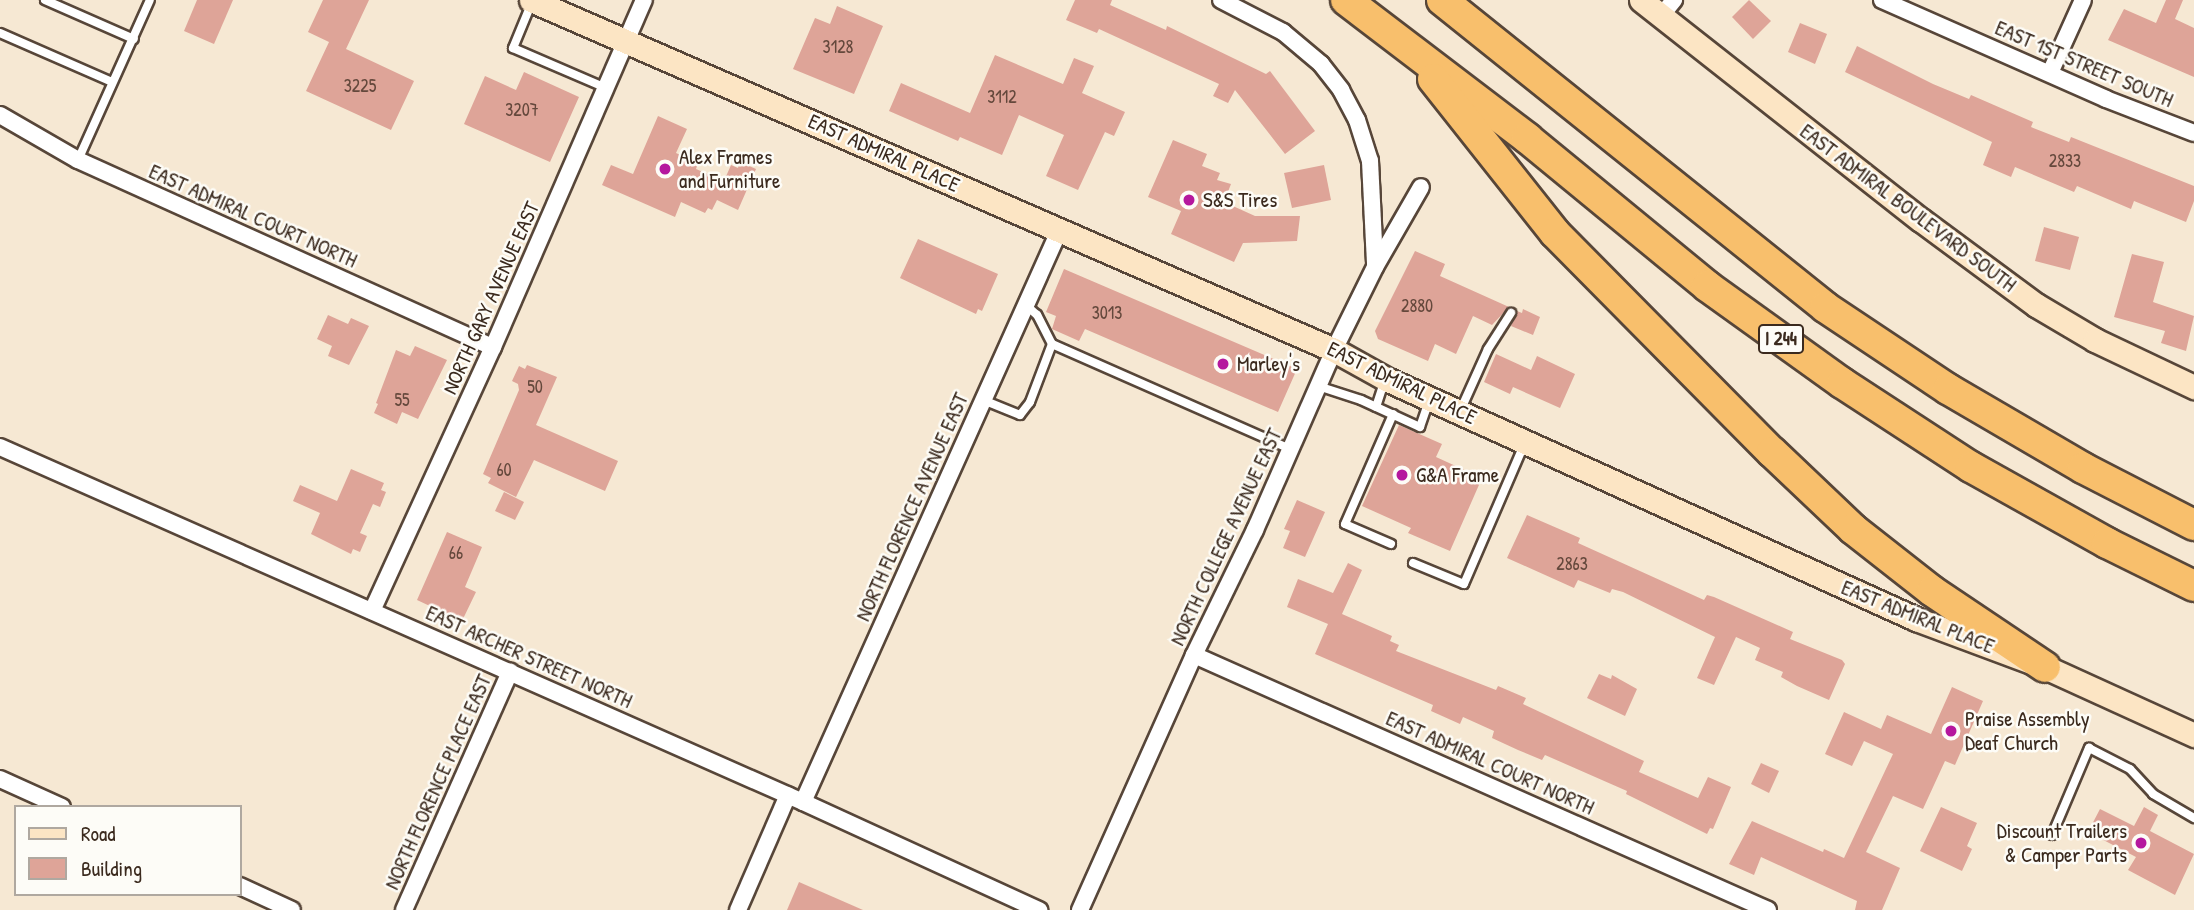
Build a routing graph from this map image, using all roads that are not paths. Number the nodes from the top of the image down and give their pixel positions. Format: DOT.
graph roads {
  1 [pos="46,0"];
  2 [pos="150,0"];
  3 [pos="532,0"];
  4 [pos="645,0"];
  5 [pos="1221,0"];
  6 [pos="1346,0"];
  7 [pos="1442,0"];
  8 [pos="1641,0"];
  9 [pos="1882,0"];
  10 [pos="2083,0"];
  11 [pos="62,3"];
  12 [pos="1667,8"];
  13 [pos="0,33"];
  14 [pos="134,39"];
  15 [pos="1402,40"];
  16 [pos="627,41"];
  17 [pos="2050,73"];
  18 [pos="113,82"];
  19 [pos="606,88"];
  20 [pos="0,115"];
  21 [pos="2194,133"];
  22 [pos="78,160"];
  23 [pos="1421,187"];
  24 [pos="1060,229"];
  25 [pos="1375,267"];
  26 [pos="1026,305"];
  27 [pos="1511,313"];
  28 [pos="1052,344"];
  29 [pos="493,347"];
  30 [pos="1334,349"];
  31 [pos="1386,379"];
  32 [pos="1318,386"];
  33 [pos="2194,387"];
  34 [pos="1430,398"];
  35 [pos="983,400"];
  36 [pos="1376,407"];
  37 [pos="1459,412"];
  38 [pos="1393,414"];
  39 [pos="1525,441"];
  40 [pos="0,447"];
  41 [pos="1290,449"];
  42 [pos="2194,525"];
  43 [pos="1391,544"];
  44 [pos="1413,562"];
  45 [pos="2194,586"];
  46 [pos="372,611"];
  47 [pos="1194,655"];
  48 [pos="2045,667"];
  49 [pos="510,672"];
  50 [pos="2194,735"];
  51 [pos="0,779"];
  52 [pos="795,799"];
  53 [pos="58,805"];
  54 [pos="2194,818"];
  55 [pos="2052,835"];
  56 [pos="242,888"];
  57 [pos="292,910"];
  58 [pos="404,910"];
  59 [pos="738,910"];
  60 [pos="1039,910"];
  61 [pos="1080,910"];
  62 [pos="1768,910"];
  1 -- 11 [label="lane"];
  2 -- 14 [label="lane"];
  3 -- 16 [label="main road, EAST ADMIRAL PLACE"];
  3 -- 19 [label="lane"];
  4 -- 16 [label="street, NORTH GARY AVENUE EAST"];
  5 -- 25 [label="street"];
  6 -- 15 [label="highway, I 244"];
  7 -- 42 [label="highway, I 244"];
  8 -- 12 [label="main road, EAST ADMIRAL BOULEVARD SOUTH"];
  9 -- 17 [label="street, EAST 1ST STREET SOUTH"];
  10 -- 17 [label="street"];
  11 -- 14 [label="lane"];
  12 -- 33 [label="main road, EAST ADMIRAL BOULEVARD SOUTH"];
  13 -- 18 [label="lane"];
  14 -- 18 [label="lane"];
  15 -- 45 [label="highway, I 244"];
  15 -- 48 [label="highway"];
  16 -- 19 [label="street, NORTH GARY AVENUE EAST"];
  16 -- 24 [label="main road, EAST ADMIRAL PLACE"];
  17 -- 21 [label="street, EAST 1ST STREET SOUTH"];
  18 -- 22 [label="lane"];
  19 -- 29 [label="street, NORTH GARY AVENUE EAST"];
  20 -- 22 [label="street, EAST ADMIRAL COURT NORTH"];
  22 -- 29 [label="street, EAST ADMIRAL COURT NORTH"];
  23 -- 25 [label="street, NORTH COLLEGE AVENUE EAST"];
  24 -- 26 [label="street, NORTH FLORENCE AVENUE EAST"];
  24 -- 30 [label="main road, EAST ADMIRAL PLACE"];
  25 -- 30 [label="street, NORTH COLLEGE AVENUE EAST"];
  26 -- 28 [label="lane"];
  26 -- 35 [label="street, NORTH FLORENCE AVENUE EAST"];
  27 -- 37 [label="lane"];
  28 -- 35 [label="lane"];
  28 -- 41 [label="lane"];
  29 -- 46 [label="street, NORTH GARY AVENUE EAST"];
  30 -- 31 [label="main road, EAST ADMIRAL PLACE"];
  30 -- 32 [label="street, NORTH COLLEGE AVENUE EAST"];
  31 -- 34 [label="main road, EAST ADMIRAL PLACE"];
  31 -- 36 [label="lane"];
  32 -- 36 [label="lane"];
  32 -- 41 [label="street, NORTH COLLEGE AVENUE EAST"];
  34 -- 37 [label="main road, EAST ADMIRAL PLACE"];
  34 -- 38 [label="lane"];
  35 -- 52 [label="street, NORTH FLORENCE AVENUE EAST"];
  36 -- 38 [label="lane"];
  37 -- 39 [label="main road, EAST ADMIRAL PLACE"];
  38 -- 43 [label="lane"];
  39 -- 44 [label="lane"];
  39 -- 48 [label="main road, EAST ADMIRAL PLACE"];
  40 -- 46 [label="street, EAST ARCHER STREET NORTH"];
  41 -- 47 [label="street, NORTH COLLEGE AVENUE EAST"];
  46 -- 49 [label="street, EAST ARCHER STREET NORTH"];
  47 -- 61 [label="street, NORTH COLLEGE AVENUE EAST"];
  47 -- 62 [label="street, EAST ADMIRAL COURT NORTH"];
  48 -- 50 [label="main road, EAST ADMIRAL PLACE"];
  49 -- 52 [label="street, EAST ARCHER STREET NORTH"];
  49 -- 58 [label="street, NORTH FLORENCE PLACE EAST"];
  51 -- 53 [label="street"];
  52 -- 59 [label="street, NORTH FLORENCE AVENUE EAST"];
  52 -- 60 [label="street, EAST ARCHER STREET NORTH"];
  54 -- 55 [label="lane"];
  56 -- 57 [label="street"];
}
